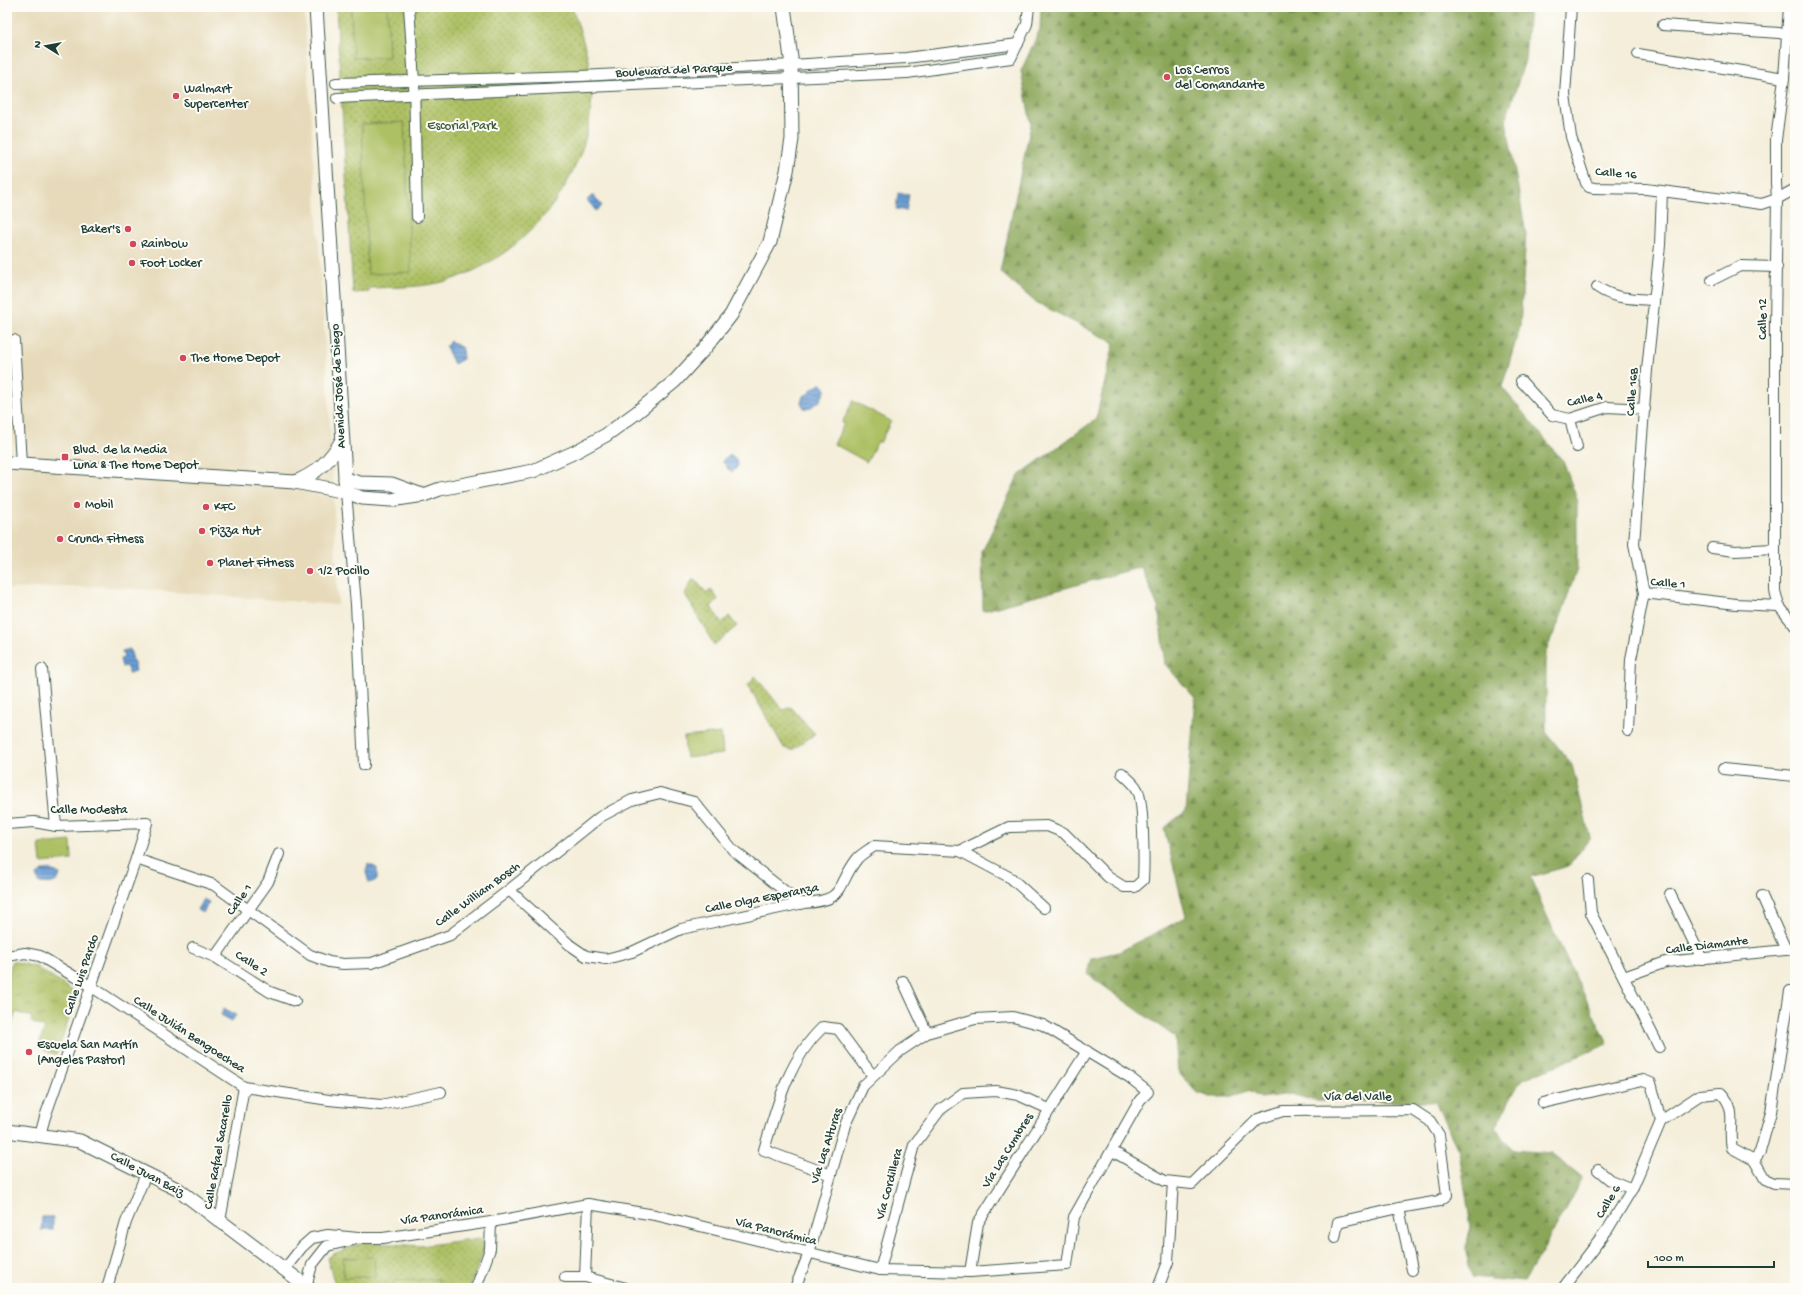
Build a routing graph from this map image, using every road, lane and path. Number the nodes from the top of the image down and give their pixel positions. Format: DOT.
graph roads {
  1 [pos="316,7"];
  2 [pos="409,7"];
  3 [pos="784,7"];
  4 [pos="1029,7"];
  5 [pos="1571,7"];
  6 [pos="1789,7"];
  7 [pos="1663,25"];
  8 [pos="1788,35"];
  9 [pos="1018,44"];
  10 [pos="1638,54"];
  11 [pos="791,65"];
  12 [pos="1784,78"];
  13 [pos="792,79"];
  14 [pos="414,82"];
  15 [pos="336,83"];
  16 [pos="414,96"];
  17 [pos="337,98"];
  18 [pos="1795,189"];
  19 [pos="1662,192"];
  20 [pos="1777,199"];
  21 [pos="417,217"];
  22 [pos="1777,268"];
  23 [pos="1712,280"];
  24 [pos="1597,287"];
  25 [pos="1653,300"];
  26 [pos="14,340"];
  27 [pos="1521,381"];
  28 [pos="1645,409"];
  29 [pos="1570,419"];
  30 [pos="342,440"];
  31 [pos="1577,446"];
  32 [pos="7,463"];
  33 [pos="21,464"];
  34 [pos="345,479"];
  35 [pos="294,482"];
  36 [pos="346,492"];
  37 [pos="424,495"];
  38 [pos="1712,548"];
  39 [pos="1774,548"];
  40 [pos="1644,593"];
  41 [pos="1779,606"];
  42 [pos="1795,626"];
  43 [pos="42,670"];
  44 [pos="1628,731"];
  45 [pos="364,765"];
  46 [pos="1723,769"];
  47 [pos="1122,773"];
  48 [pos="1795,776"];
  49 [pos="147,823"];
  50 [pos="7,824"];
  51 [pos="56,826"];
  52 [pos="960,851"];
  53 [pos="279,854"];
  54 [pos="136,859"];
  55 [pos="1588,880"];
  56 [pos="509,890"];
  57 [pos="1670,894"];
  58 [pos="1762,896"];
  59 [pos="801,904"];
  60 [pos="1044,908"];
  61 [pos="249,910"];
  62 [pos="193,948"];
  63 [pos="1790,950"];
  64 [pos="7,956"];
  65 [pos="216,957"];
  66 [pos="1702,959"];
  67 [pos="1624,977"];
  68 [pos="903,981"];
  69 [pos="92,987"];
  70 [pos="1790,991"];
  71 [pos="296,1001"];
  72 [pos="927,1032"];
  73 [pos="1659,1047"];
  74 [pos="1087,1051"];
  75 [pos="873,1076"];
  76 [pos="244,1086"];
  77 [pos="441,1092"];
  78 [pos="1543,1103"];
  79 [pos="1049,1109"];
  80 [pos="1661,1121"];
  81 [pos="7,1131"];
  82 [pos="40,1135"];
  83 [pos="1112,1151"];
  84 [pos="1754,1160"];
  85 [pos="1598,1170"];
  86 [pos="146,1174"];
  87 [pos="830,1175"];
  88 [pos="1173,1182"];
  89 [pos="1795,1184"];
  90 [pos="1632,1189"];
  91 [pos="588,1204"];
  92 [pos="1399,1208"];
  93 [pos="220,1221"];
  94 [pos="491,1222"];
  95 [pos="358,1238"];
  96 [pos="1335,1238"];
  97 [pos="307,1241"];
  98 [pos="809,1253"];
  99 [pos="316,1259"];
  100 [pos="284,1270"];
  101 [pos="880,1270"];
  102 [pos="1412,1270"];
  103 [pos="970,1272"];
  104 [pos="565,1277"];
  105 [pos="585,1277"];
  106 [pos="308,1284"];
  107 [pos="107,1288"];
  108 [pos="476,1288"];
  109 [pos="626,1288"];
  110 [pos="795,1288"];
  111 [pos="1158,1288"];
  112 [pos="1563,1288"];
  1 -- 30 [label="street, Avenida José de Diego"];
  2 -- 14 [label="street"];
  3 -- 11 [label="street"];
  4 -- 9 [label="street"];
  5 -- 19 [label="street, Calle 16"];
  6 -- 8 [label="street, Calle 12"];
  7 -- 8 [label="street"];
  8 -- 12 [label="street, Calle 12"];
  9 -- 11 [label="street, Boulevard del Parque"];
  9 -- 13 [label="street, Boulevard del Parque"];
  10 -- 12 [label="street"];
  11 -- 13 [label="street"];
  11 -- 14 [label="street, Boulevard del Parque"];
  12 -- 20 [label="street, Calle 12"];
  13 -- 16 [label="street, Boulevard del Parque"];
  13 -- 37 [label="street"];
  14 -- 15 [label="street, Boulevard del Parque"];
  14 -- 16 [label="street"];
  16 -- 17 [label="street, Boulevard del Parque"];
  16 -- 21 [label="street"];
  18 -- 20 [label="street, Calle 16"];
  19 -- 20 [label="street, Calle 16"];
  19 -- 25 [label="street, Calle 16B"];
  20 -- 22 [label="street, Calle 12"];
  22 -- 23 [label="street"];
  22 -- 39 [label="street, Calle 12"];
  24 -- 25 [label="street"];
  25 -- 28 [label="street, Calle 16B"];
  26 -- 33 [label="street"];
  27 -- 29 [label="street, Calle 4"];
  28 -- 29 [label="street, Calle 4"];
  28 -- 40 [label="street, Calle 16B"];
  29 -- 31 [label="street"];
  30 -- 34 [label="street, Avenida José de Diego"];
  30 -- 35 [label="street"];
  32 -- 33 [label="street"];
  33 -- 35 [label="street"];
  34 -- 36 [label="street, Avenida José de Diego"];
  34 -- 37 [label="street"];
  35 -- 36 [label="street"];
  36 -- 37 [label="street"];
  36 -- 45 [label="street, Avenida José de Diego"];
  38 -- 39 [label="street"];
  39 -- 41 [label="street, Calle 12"];
  40 -- 41 [label="street, Calle 1"];
  40 -- 44 [label="street, Calle 1"];
  41 -- 42 [label="street, Calle 12"];
  43 -- 51 [label="street"];
  46 -- 48 [label="street"];
  47 -- 52 [label="street, Calle Olga Esperanza"];
  49 -- 51 [label="street, Calle Modesta"];
  49 -- 54 [label="street, Calle Luis Pardo"];
  50 -- 51 [label="street, Calle Modesta"];
  52 -- 59 [label="street, Calle Olga Esperanza"];
  52 -- 60 [label="street"];
  53 -- 61 [label="street, Calle 1"];
  54 -- 61 [label="street, Calle William Bosch"];
  54 -- 69 [label="street, Calle Luis Pardo"];
  55 -- 67 [label="street"];
  56 -- 59 [label="street, Calle Olga Esperanza"];
  56 -- 59 [label="street, Calle William Bosch"];
  56 -- 61 [label="street, Calle William Bosch"];
  57 -- 66 [label="street"];
  58 -- 63 [label="street"];
  61 -- 65 [label="street, Calle 1"];
  62 -- 65 [label="street, Calle 2"];
  63 -- 66 [label="street, Calle Diamante"];
  64 -- 69 [label="street, Calle Julián Bengoechea"];
  65 -- 71 [label="street, Calle 2"];
  66 -- 67 [label="street, Calle Diamante"];
  67 -- 73 [label="street"];
  68 -- 72 [label="street"];
  69 -- 76 [label="street, Calle Julián Bengoechea"];
  69 -- 82 [label="street, Calle Luis Pardo"];
  70 -- 84 [label="street"];
  72 -- 74 [label="street, Vía Las Alturas"];
  72 -- 75 [label="street, Vía Las Alturas"];
  74 -- 79 [label="street, Vía Las Cumbres"];
  74 -- 83 [label="street, Vía Las Alturas"];
  75 -- 87 [label="street, Vía Las Alturas"];
  75 -- 87 [label="street"];
  76 -- 77 [label="street, Calle Julián Bengoechea"];
  76 -- 93 [label="street, Calle Rafael Sacarello"];
  78 -- 80 [label="street"];
  79 -- 101 [label="street, Vía Cordillera"];
  79 -- 103 [label="street, Vía Las Cumbres"];
  80 -- 84 [label="street"];
  80 -- 90 [label="street, Calle 6"];
  81 -- 82 [label="street, Calle Juan Baiz"];
  82 -- 86 [label="street, Calle Juan Baiz"];
  83 -- 88 [label="street, Vía del Valle"];
  83 -- 103 [label="street, Vía Panorámica"];
  84 -- 89 [label="street"];
  85 -- 90 [label="street"];
  86 -- 93 [label="street, Calle Juan Baiz"];
  86 -- 107 [label="street"];
  87 -- 98 [label="street, Vía Las Alturas"];
  88 -- 92 [label="street, Vía del Valle"];
  88 -- 111 [label="street"];
  90 -- 112 [label="street, Calle 6"];
  91 -- 94 [label="street, Vía Panorámica"];
  91 -- 98 [label="street, Vía Panorámica"];
  91 -- 105 [label="street"];
  92 -- 96 [label="street, Vía del Valle"];
  92 -- 102 [label="street"];
  93 -- 100 [label="street, Calle Juan Baiz"];
  94 -- 95 [label="street, Vía Panorámica"];
  94 -- 108 [label="street"];
  95 -- 97 [label="street, Vía Panorámica"];
  95 -- 99 [label="street, Vía Panorámica"];
  95 -- 106 [label="street"];
  97 -- 99 [label="street"];
  97 -- 100 [label="street"];
  98 -- 101 [label="street, Vía Panorámica"];
  98 -- 110 [label="street, Vía Las Alturas"];
  99 -- 106 [label="street, Vía Panorámica"];
  100 -- 106 [label="street, Calle Juan Baiz"];
  101 -- 103 [label="street, Vía Panorámica"];
  104 -- 105 [label="street"];
  105 -- 109 [label="street"];
}
